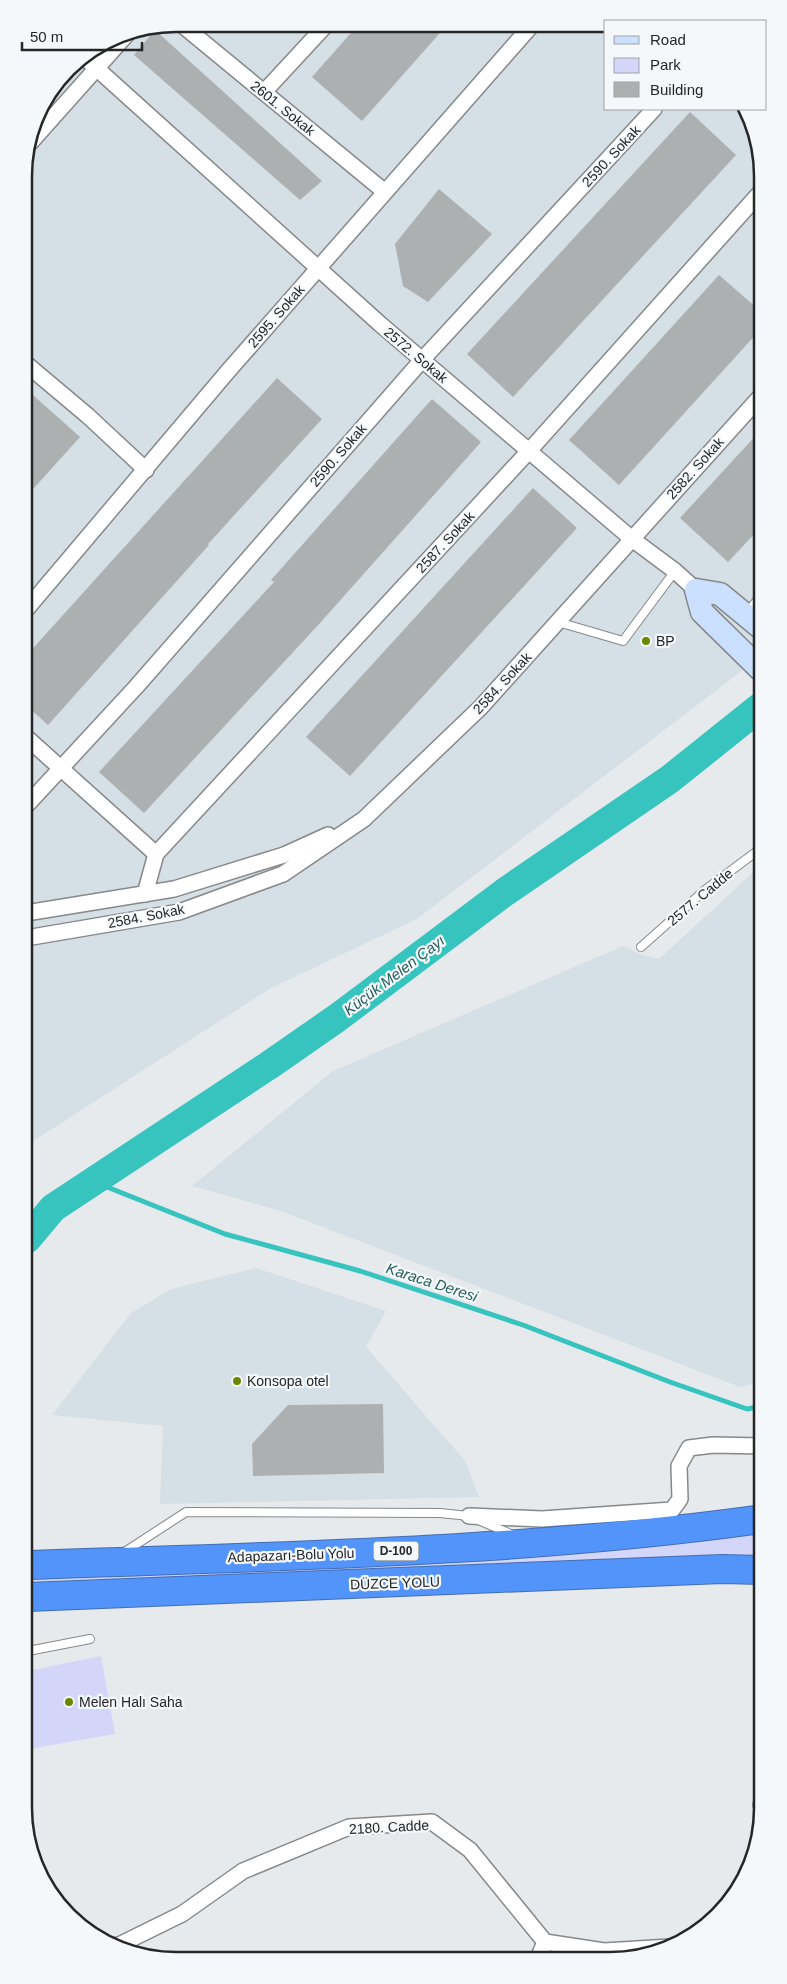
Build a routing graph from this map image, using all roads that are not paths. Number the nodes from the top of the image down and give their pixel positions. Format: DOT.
graph roads {
  1 [pos="191,32"];
  2 [pos="320,32"];
  3 [pos="526,32"];
  4 [pos="118,45"];
  5 [pos="90,62"];
  6 [pos="97,68"];
  7 [pos="264,92"];
  8 [pos="653,110"];
  9 [pos="40,132"];
  10 [pos="385,192"];
  11 [pos="754,199"];
  12 [pos="318,268"];
  13 [pos="422,360"];
  14 [pos="33,371"];
  15 [pos="754,404"];
  16 [pos="529,451"];
  17 [pos="146,470"];
  18 [pos="632,539"];
  19 [pos="675,571"];
  20 [pos="696,590"];
  21 [pos="33,602"];
  22 [pos="752,621"];
  23 [pos="558,622"];
  24 [pos="754,663"];
  25 [pos="33,742"];
  26 [pos="60,768"];
  27 [pos="33,799"];
  28 [pos="364,819"];
  29 [pos="754,853"];
  30 [pos="156,854"];
  31 [pos="145,894"];
  32 [pos="33,912"];
  33 [pos="33,937"];
  34 [pos="641,948"];
  35 [pos="754,1446"];
  36 [pos="470,1516"];
  37 [pos="754,1520"];
  38 [pos="530,1543"];
  39 [pos="110,1562"];
  40 [pos="32,1565"];
  41 [pos="754,1570"];
  42 [pos="32,1597"];
  43 [pos="90,1639"];
  44 [pos="32,1650"];
  45 [pos="123,1941"];
  46 [pos="639,1948"];
  47 [pos="542,1949"];
  1 -- 7 [label="street, 2601. Sokak"];
  2 -- 7 [label="street"];
  3 -- 10 [label="street, 2595. Sokak"];
  4 -- 6 [label="street"];
  5 -- 6 [label="street, 2572. Sokak"];
  6 -- 9 [label="street"];
  6 -- 12 [label="street, 2572. Sokak"];
  7 -- 10 [label="street, 2601. Sokak"];
  8 -- 13 [label="street, 2590. Sokak"];
  10 -- 12 [label="street, 2595. Sokak"];
  11 -- 16 [label="street, 2587. Sokak"];
  12 -- 13 [label="street, 2572. Sokak"];
  12 -- 17 [label="street, 2595. Sokak"];
  13 -- 16 [label="street, 2572. Sokak"];
  13 -- 26 [label="street, 2590. Sokak"];
  14 -- 17 [label="street"];
  15 -- 18 [label="street, 2582. Sokak"];
  16 -- 18 [label="street, 2572. Sokak"];
  16 -- 30 [label="street, 2587. Sokak"];
  17 -- 21 [label="street, 2595. Sokak"];
  18 -- 19 [label="street, 2572. Sokak"];
  18 -- 23 [label="street, 2584. Sokak"];
  19 -- 20 [label="street, 2572. Sokak"];
  19 -- 23 [label="lane"];
  20 -- 22 [label="street"];
  20 -- 24 [label="street, 2572. Sokak"];
  23 -- 28 [label="street, 2584. Sokak"];
  25 -- 26 [label="street"];
  26 -- 27 [label="street, 2590. Sokak"];
  26 -- 30 [label="street"];
  28 -- 31 [label="street, 2584. Sokak"];
  28 -- 33 [label="street, 2584. Sokak"];
  29 -- 34 [label="lane, 2577. Cadde"];
  30 -- 31 [label="street, 2587. Sokak"];
  31 -- 32 [label="street, 2584. Sokak"];
  35 -- 36 [label="street"];
  36 -- 38 [label="lane"];
  36 -- 39 [label="lane"];
  37 -- 38 [label="highway, Adapazarı-Bolu Yolu / D-100"];
  38 -- 39 [label="highway, Adapazarı-Bolu Yolu / D-100"];
  39 -- 40 [label="highway, Adapazarı-Bolu Yolu / D-100"];
  41 -- 42 [label="highway, DÜZCE YOLU"];
  43 -- 44 [label="lane"];
  45 -- 47 [label="street, 2180. Cadde"];
  46 -- 47 [label="street, 2180. Cadde"];
}
